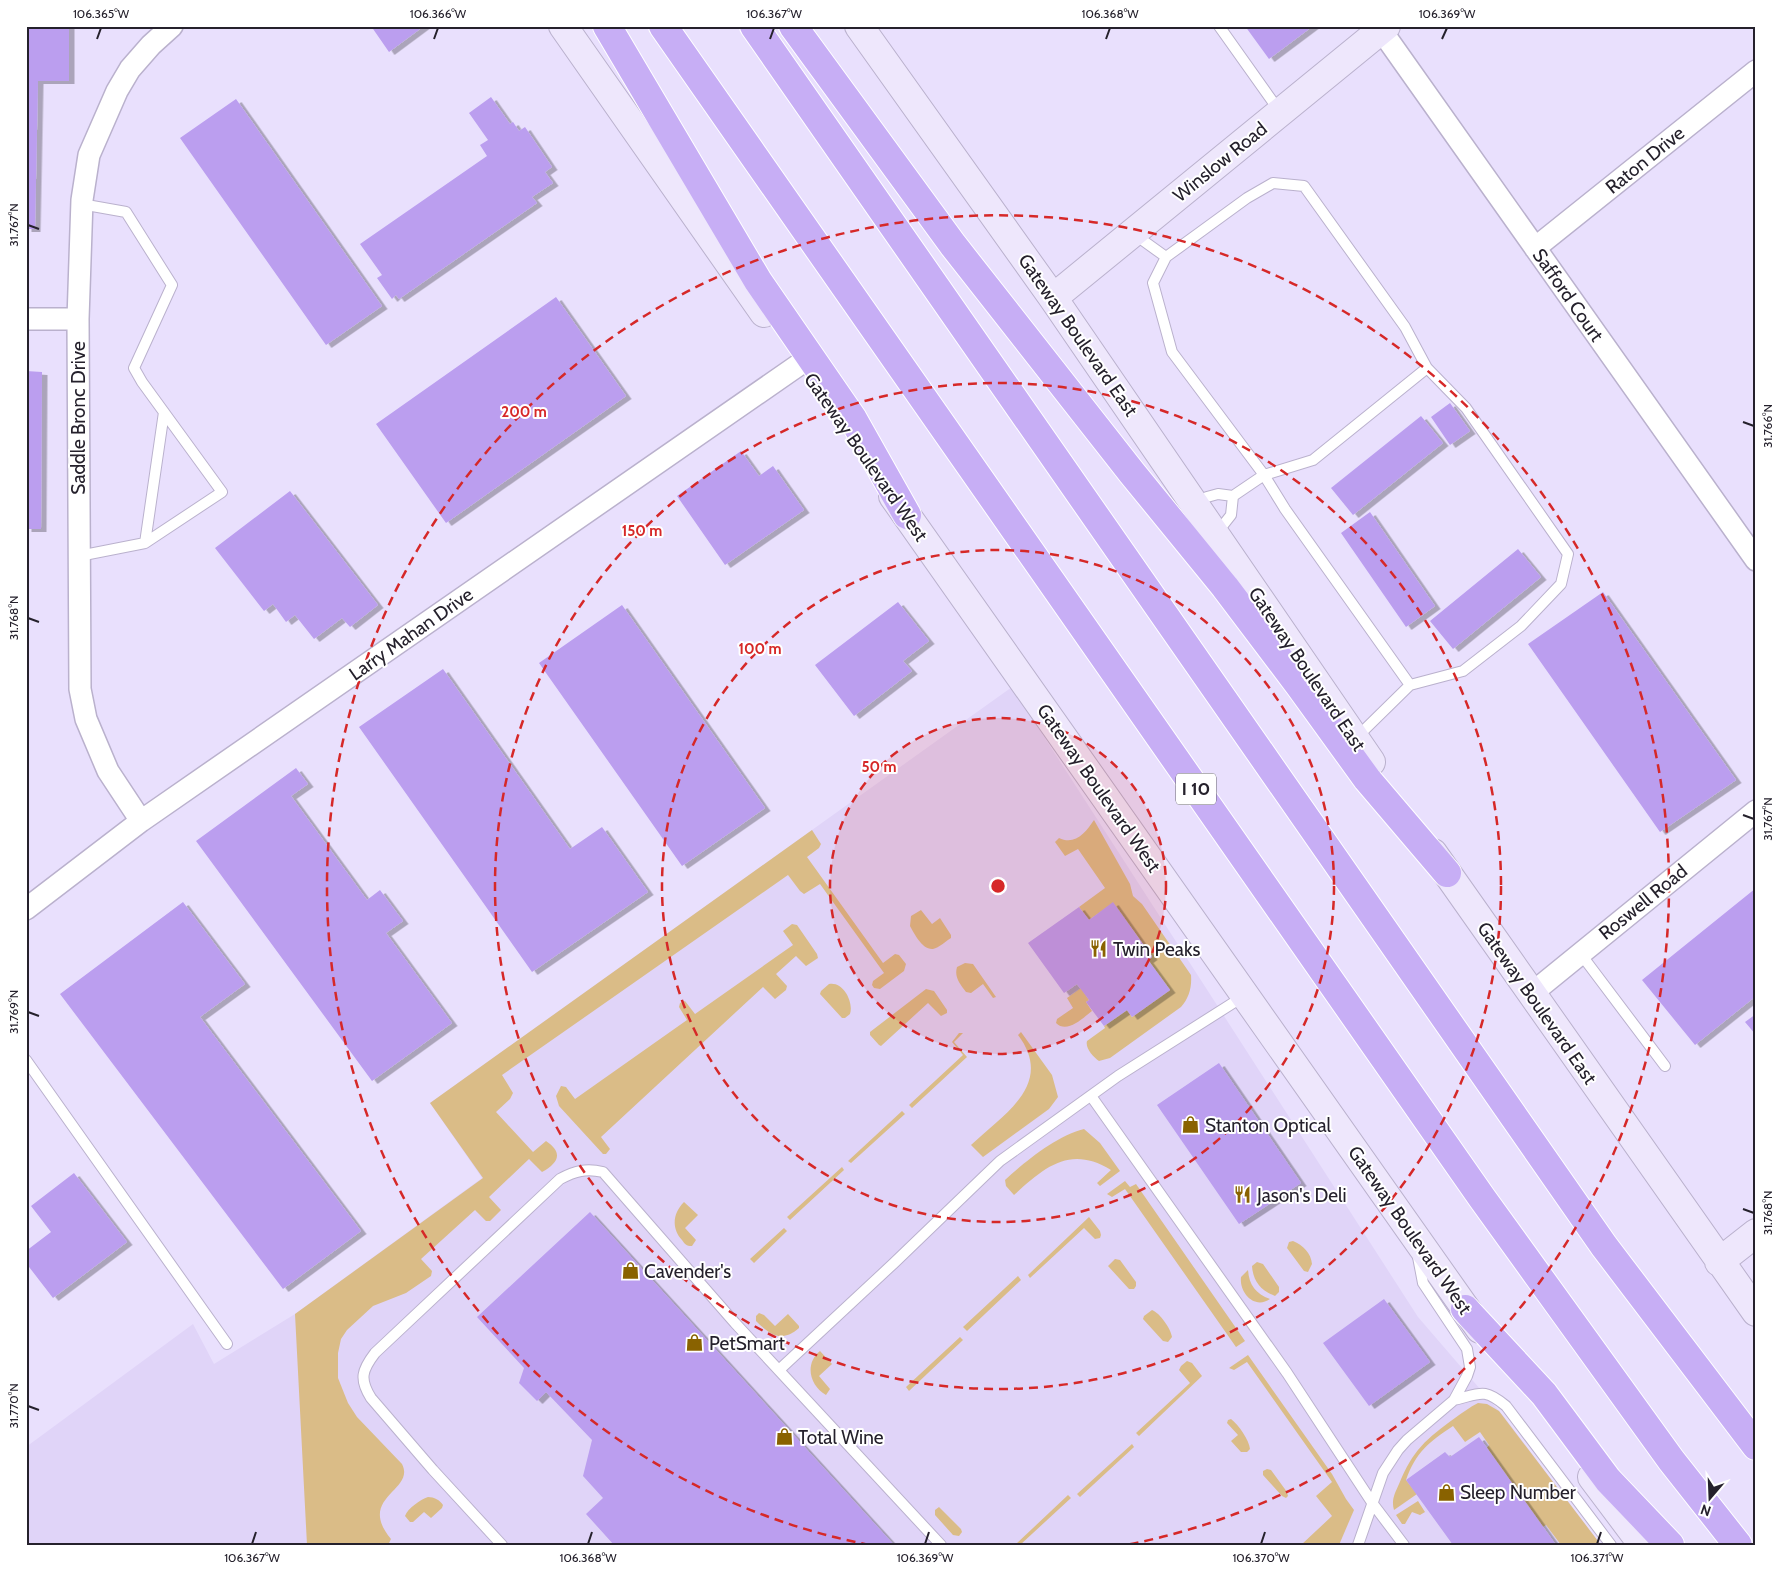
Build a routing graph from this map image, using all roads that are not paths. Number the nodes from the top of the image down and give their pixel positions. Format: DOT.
graph roads {
  1 [pos="172,26"];
  2 [pos="563,26"];
  3 [pos="607,26"];
  4 [pos="664,26"];
  5 [pos="754,26"];
  6 [pos="793,26"];
  7 [pos="860,26"];
  8 [pos="1220,26"];
  9 [pos="1384,28"];
  10 [pos="1756,71"];
  11 [pos="1280,112"];
  12 [pos="81,204"];
  13 [pos="1132,234"];
  14 [pos="1535,248"];
  15 [pos="1166,256"];
  16 [pos="1053,298"];
  17 [pos="26,318"];
  18 [pos="78,319"];
  19 [pos="800,364"];
  20 [pos="1427,368"];
  21 [pos="164,412"];
  22 [pos="1264,475"];
  23 [pos="1234,496"];
  24 [pos="1195,505"];
  25 [pos="907,515"];
  26 [pos="1215,534"];
  27 [pos="145,543"];
  28 [pos="79,556"];
  29 [pos="1756,560"];
  30 [pos="1410,685"];
  31 [pos="1350,744"];
  32 [pos="1756,811"];
  33 [pos="141,821"];
  34 [pos="1447,873"];
  35 [pos="26,909"];
  36 [pos="1580,953"];
  37 [pos="1531,994"];
  38 [pos="1245,995"];
  39 [pos="26,1060"];
  40 [pos="1665,1066"];
  41 [pos="1091,1096"];
  42 [pos="1756,1233"];
  43 [pos="1414,1234"];
  44 [pos="1719,1262"];
  45 [pos="1465,1309"];
  46 [pos="1756,1312"];
  47 [pos="227,1344"];
  48 [pos="779,1370"];
  49 [pos="1454,1400"];
  50 [pos="1756,1446"];
  51 [pos="1373,1504"];
  52 [pos="502,1545"];
  53 [pos="940,1545"];
  54 [pos="1358,1545"];
  55 [pos="1404,1545"];
  56 [pos="1611,1545"];
  57 [pos="1643,1545"];
  58 [pos="1670,1545"];
  59 [pos="1738,1545"];
  1 -- 12 [label="street, Saddle Bronc Drive"];
  2 -- 19 [label="main road, Gateway Boulevard West"];
  3 -- 25 [label="highway"];
  4 -- 59 [label="highway, I 10"];
  5 -- 50 [label="highway"];
  6 -- 31 [label="highway"];
  7 -- 16 [label="main road, Gateway Boulevard East"];
  8 -- 11 [label="lane"];
  9 -- 11 [label="main road, Winslow Road"];
  9 -- 14 [label="street, Safford Court"];
  10 -- 14 [label="street, Raton Drive"];
  11 -- 13 [label="main road, Winslow Road"];
  12 -- 18 [label="street, Saddle Bronc Drive"];
  12 -- 21 [label="lane"];
  13 -- 15 [label="lane"];
  13 -- 16 [label="main road, Winslow Road"];
  14 -- 29 [label="street, Safford Court"];
  15 -- 20 [label="lane"];
  15 -- 22 [label="lane"];
  16 -- 24 [label="main road, Gateway Boulevard East"];
  17 -- 18 [label="street"];
  18 -- 28 [label="street, Saddle Bronc Drive"];
  19 -- 25 [label="main road, Gateway Boulevard West"];
  19 -- 33 [label="street, Larry Mahan Drive"];
  20 -- 22 [label="lane"];
  20 -- 30 [label="lane"];
  21 -- 27 [label="lane"];
  21 -- 27 [label="lane"];
  22 -- 23 [label="lane"];
  22 -- 30 [label="lane"];
  23 -- 24 [label="lane"];
  23 -- 26 [label="lane"];
  24 -- 26 [label="main road, Gateway Boulevard East"];
  25 -- 38 [label="main road, Gateway Boulevard West"];
  26 -- 31 [label="main road, Gateway Boulevard East"];
  27 -- 28 [label="lane"];
  28 -- 33 [label="street, Saddle Bronc Drive"];
  30 -- 31 [label="lane"];
  31 -- 34 [label="highway"];
  32 -- 36 [label="street, Roswell Road"];
  33 -- 35 [label="street, Larry Mahan Drive"];
  34 -- 37 [label="main road, Gateway Boulevard East"];
  36 -- 37 [label="street, Roswell Road"];
  36 -- 40 [label="lane"];
  37 -- 44 [label="main road, Gateway Boulevard East"];
  38 -- 41 [label="lane"];
  38 -- 43 [label="main road, Gateway Boulevard West"];
  39 -- 47 [label="lane"];
  41 -- 48 [label="lane"];
  41 -- 51 [label="lane"];
  42 -- 44 [label="main road"];
  43 -- 45 [label="main road, Gateway Boulevard West"];
  43 -- 49 [label="lane"];
  44 -- 46 [label="main road, Gateway Boulevard East"];
  45 -- 57 [label="main road, Gateway Boulevard West"];
  45 -- 58 [label="highway"];
  48 -- 52 [label="lane"];
  48 -- 53 [label="lane"];
  49 -- 51 [label="lane"];
  49 -- 56 [label="lane"];
  51 -- 54 [label="lane"];
  51 -- 55 [label="lane"];
}
